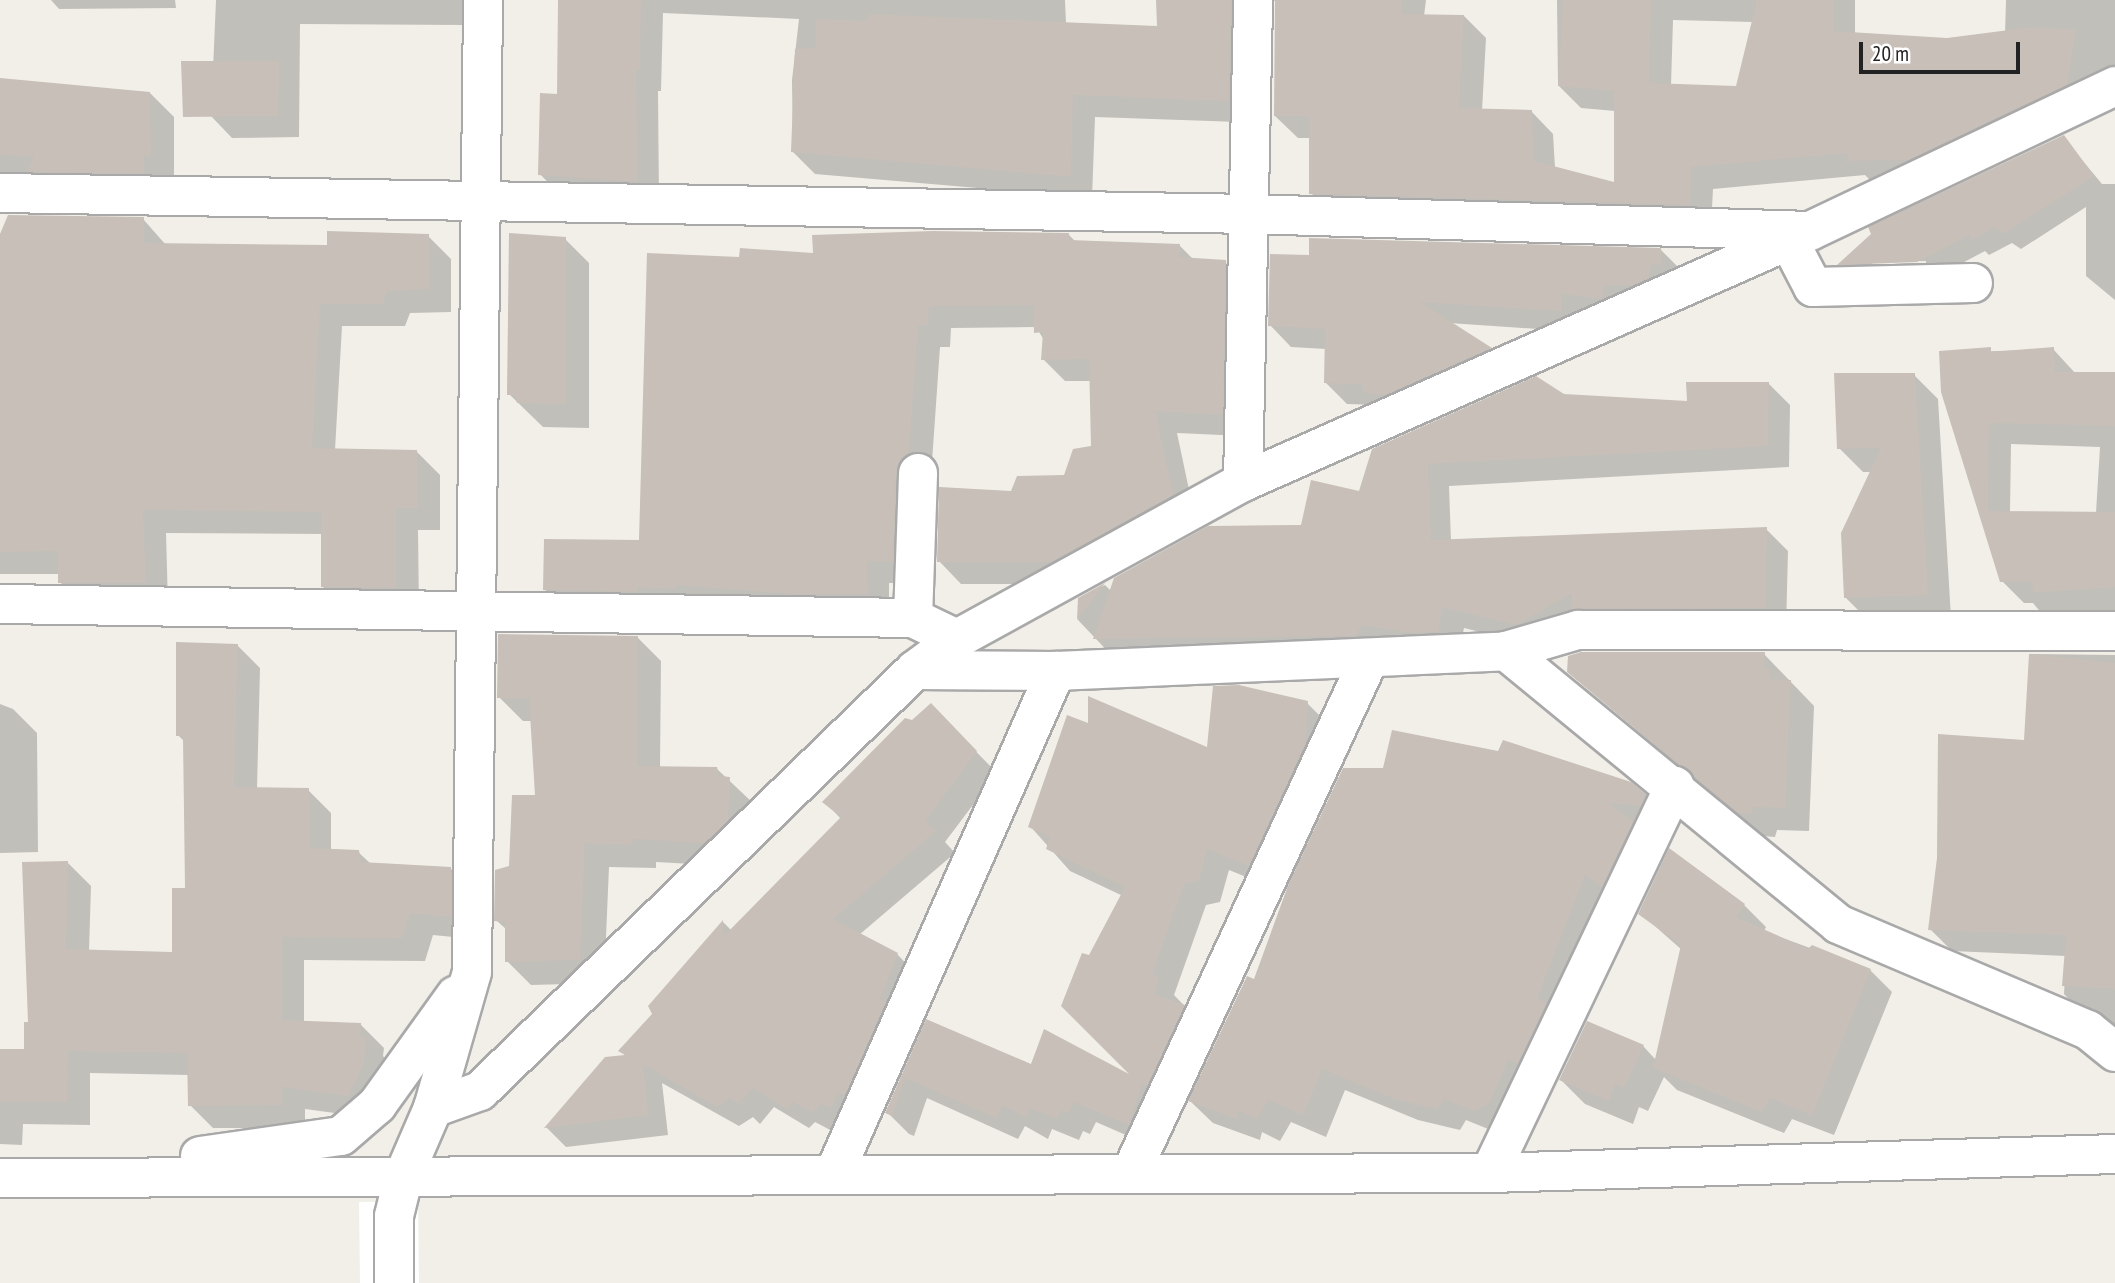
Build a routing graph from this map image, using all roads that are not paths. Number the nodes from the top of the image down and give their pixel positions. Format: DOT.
graph roads {
  1 [pos="484,0"];
  2 [pos="1253,0"];
  3 [pos="2115,86"];
  4 [pos="0,193"];
  5 [pos="479,200"];
  6 [pos="1248,214"];
  7 [pos="1800,236"];
  8 [pos="1973,283"];
  9 [pos="918,473"];
  10 [pos="1243,482"];
  11 [pos="0,604"];
  12 [pos="478,609"];
  13 [pos="914,618"];
  14 [pos="2115,631"];
  15 [pos="957,639"];
  16 [pos="1506,651"];
  17 [pos="1369,659"];
  18 [pos="915,670"];
  19 [pos="1056,671"];
  20 [pos="1675,786"];
  21 [pos="472,972"];
  22 [pos="2115,1052"];
  23 [pos="433,1108"];
  24 [pos="2115,1154"];
  25 [pos="1490,1173"];
  26 [pos="834,1174"];
  27 [pos="1131,1174"];
  28 [pos="404,1175"];
  29 [pos="157,1177"];
  30 [pos="0,1178"];
  31 [pos="394,1283"];
  1 -- 5 [label="street"];
  2 -- 6 [label="street"];
  3 -- 7 [label="street"];
  4 -- 5 [label="street"];
  5 -- 6 [label="street"];
  5 -- 12 [label="street"];
  6 -- 7 [label="street"];
  6 -- 10 [label="street"];
  7 -- 8 [label="street"];
  7 -- 10 [label="street"];
  9 -- 13 [label="street"];
  10 -- 15 [label="street"];
  11 -- 12 [label="street"];
  12 -- 13 [label="street"];
  12 -- 21 [label="street"];
  13 -- 15 [label="street"];
  14 -- 16 [label="street"];
  15 -- 18 [label="street"];
  16 -- 17 [label="street"];
  16 -- 20 [label="street"];
  17 -- 19 [label="street"];
  17 -- 27 [label="street"];
  18 -- 19 [label="street"];
  18 -- 23 [label="street"];
  19 -- 26 [label="street"];
  20 -- 22 [label="street"];
  20 -- 25 [label="street"];
  21 -- 23 [label="street"];
  21 -- 29 [label="street"];
  23 -- 28 [label="street"];
  24 -- 25 [label="street"];
  25 -- 27 [label="street"];
  26 -- 27 [label="street"];
  26 -- 28 [label="street"];
  28 -- 29 [label="street"];
  28 -- 31 [label="street"];
  29 -- 30 [label="street"];
}
